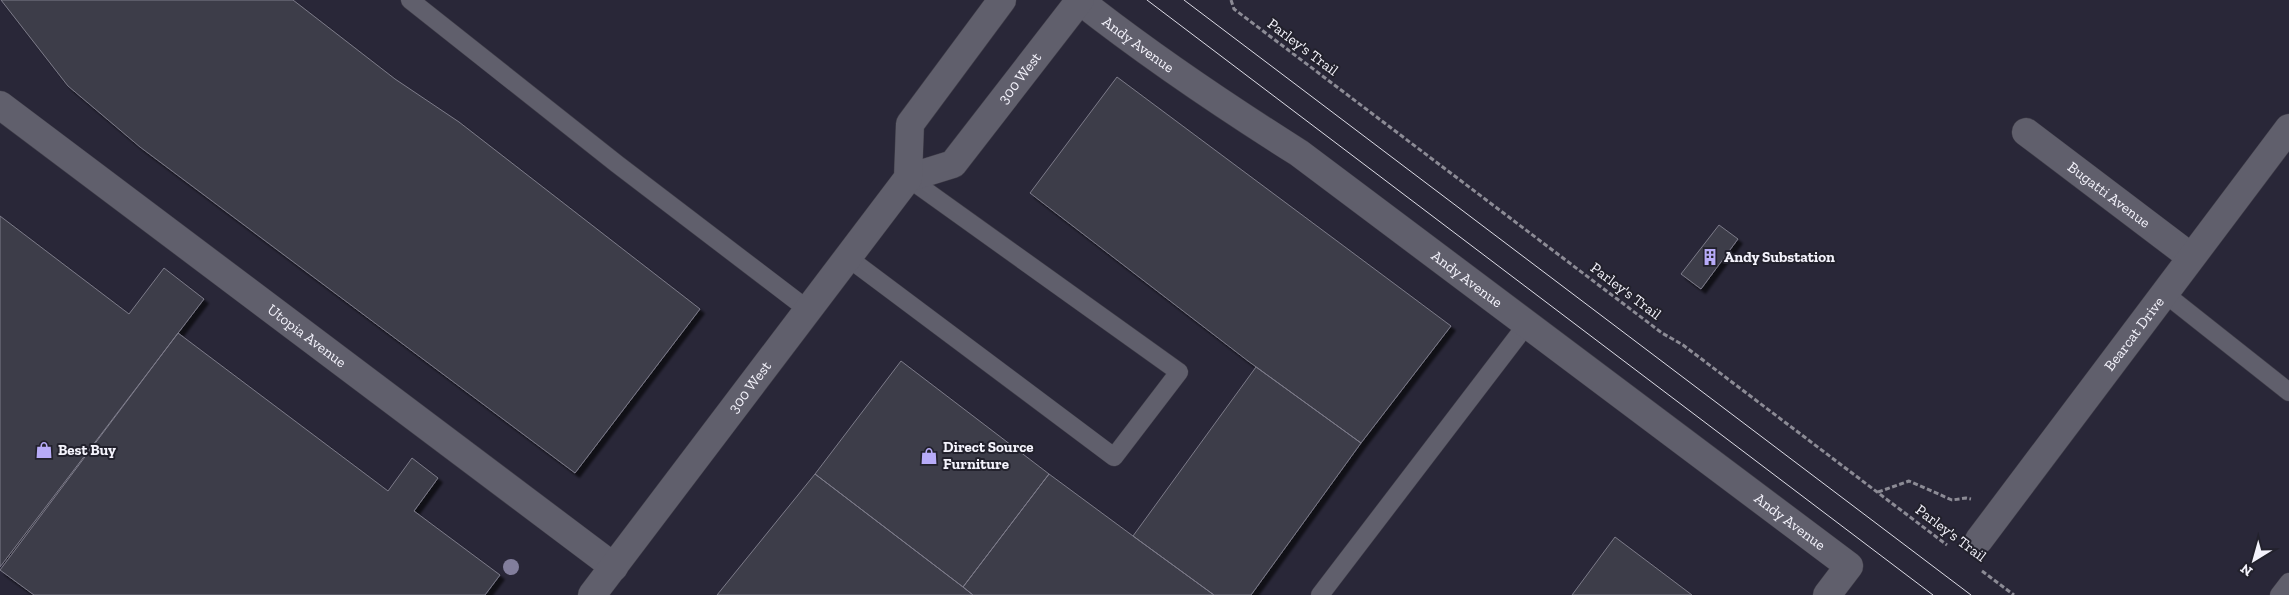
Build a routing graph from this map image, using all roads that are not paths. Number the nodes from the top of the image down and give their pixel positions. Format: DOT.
graph roads {
  1 [pos="410,0"];
  2 [pos="1002,0"];
  3 [pos="1080,0"];
  4 [pos="0,105"];
  5 [pos="2289,128"];
  6 [pos="2026,132"];
  7 [pos="908,178"];
  8 [pos="847,257"];
  9 [pos="2191,257"];
  10 [pos="2164,293"];
  11 [pos="808,309"];
  12 [pos="1528,324"];
  13 [pos="2289,392"];
  14 [pos="1979,540"];
  15 [pos="614,567"];
  16 [pos="2289,582"];
  17 [pos="592,595"];
  18 [pos="1320,595"];
  19 [pos="1827,595"];
  20 [pos="2279,595"];
  1 -- 11 [label="lane"];
  2 -- 7 [label="street"];
  3 -- 7 [label="street, 300 West"];
  3 -- 12 [label="street, Andy Avenue"];
  4 -- 15 [label="street, Utopia Avenue"];
  5 -- 9 [label="street, Bearcat Drive"];
  6 -- 9 [label="street, Bugatti Avenue"];
  7 -- 8 [label="street, 300 West"];
  7 -- 8 [label="lane"];
  8 -- 11 [label="street, 300 West"];
  9 -- 10 [label="street, Bearcat Drive"];
  10 -- 13 [label="lane"];
  10 -- 14 [label="street, Bearcat Drive"];
  11 -- 15 [label="street, 300 West"];
  12 -- 18 [label="lane"];
  12 -- 19 [label="street, Andy Avenue"];
  15 -- 17 [label="street, 300 West"];
  16 -- 20 [label="lane"];
}
